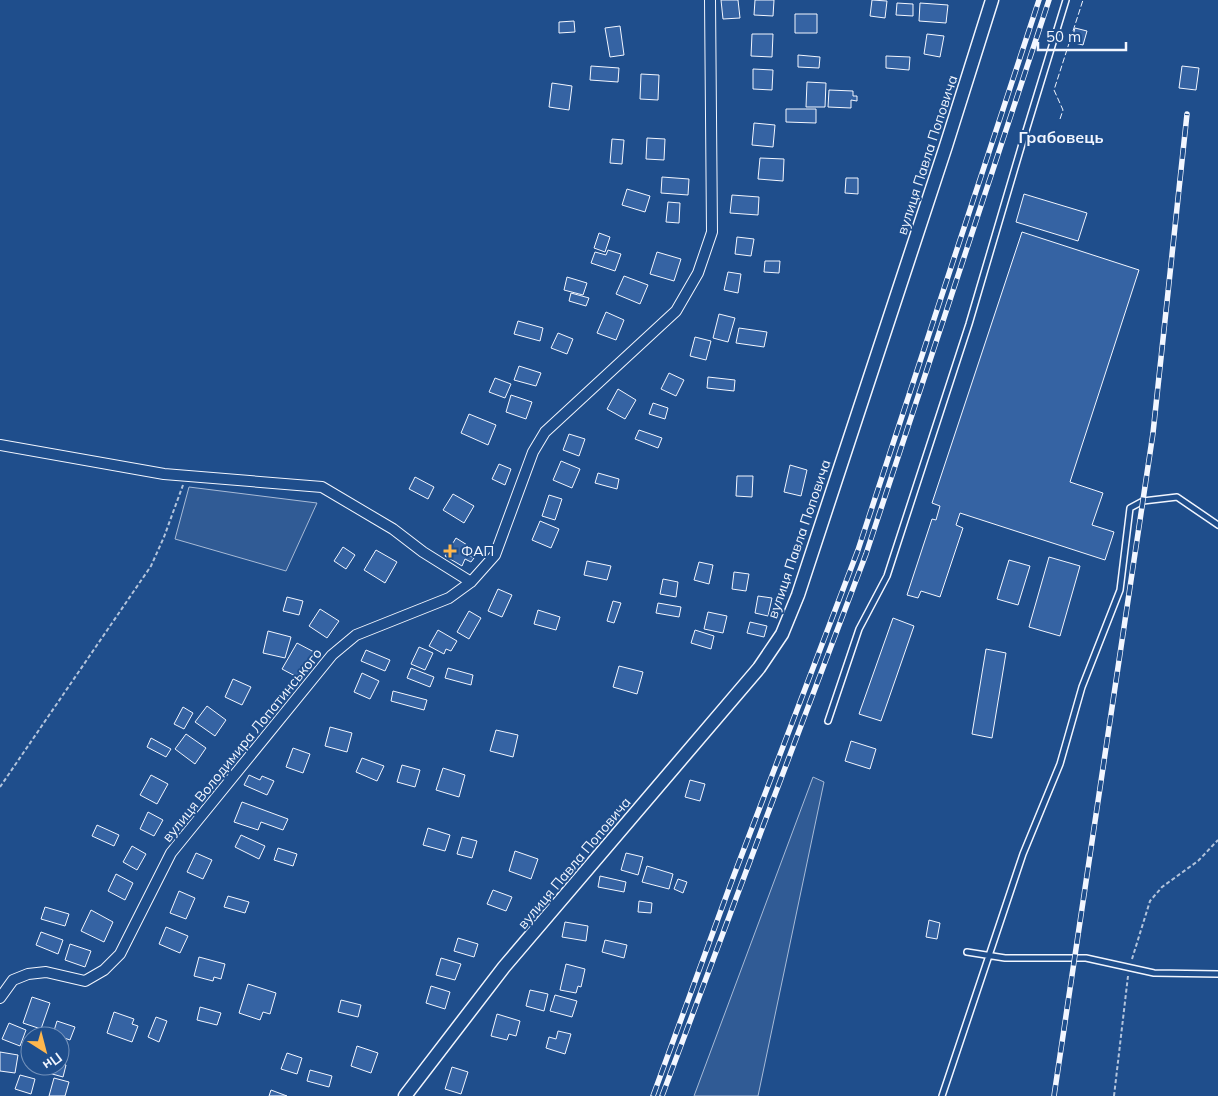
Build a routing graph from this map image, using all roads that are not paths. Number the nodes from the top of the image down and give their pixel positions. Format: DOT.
graph roads {
  1 [pos="710,0"];
  2 [pos="992,0"];
  3 [pos="1066,0"];
  4 [pos="0,445"];
  5 [pos="1218,525"];
  6 [pos="471,582"];
  7 [pos="828,721"];
  8 [pos="967,952"];
  9 [pos="989,955"];
  10 [pos="1218,974"];
  11 [pos="0,998"];
  12 [pos="405,1096"];
  13 [pos="942,1096"];
  1 -- 6 [label="street, вулиця Володимира Лопатинського"];
  2 -- 12 [label="street, вулиця Павла Поповича"];
  3 -- 7 [label="lane"];
  4 -- 6 [label="street"];
  5 -- 9 [label="lane"];
  6 -- 11 [label="street, вулиця Володимира Лопатинського"];
  8 -- 9 [label="lane"];
  9 -- 10 [label="lane"];
  9 -- 13 [label="lane"];
}
